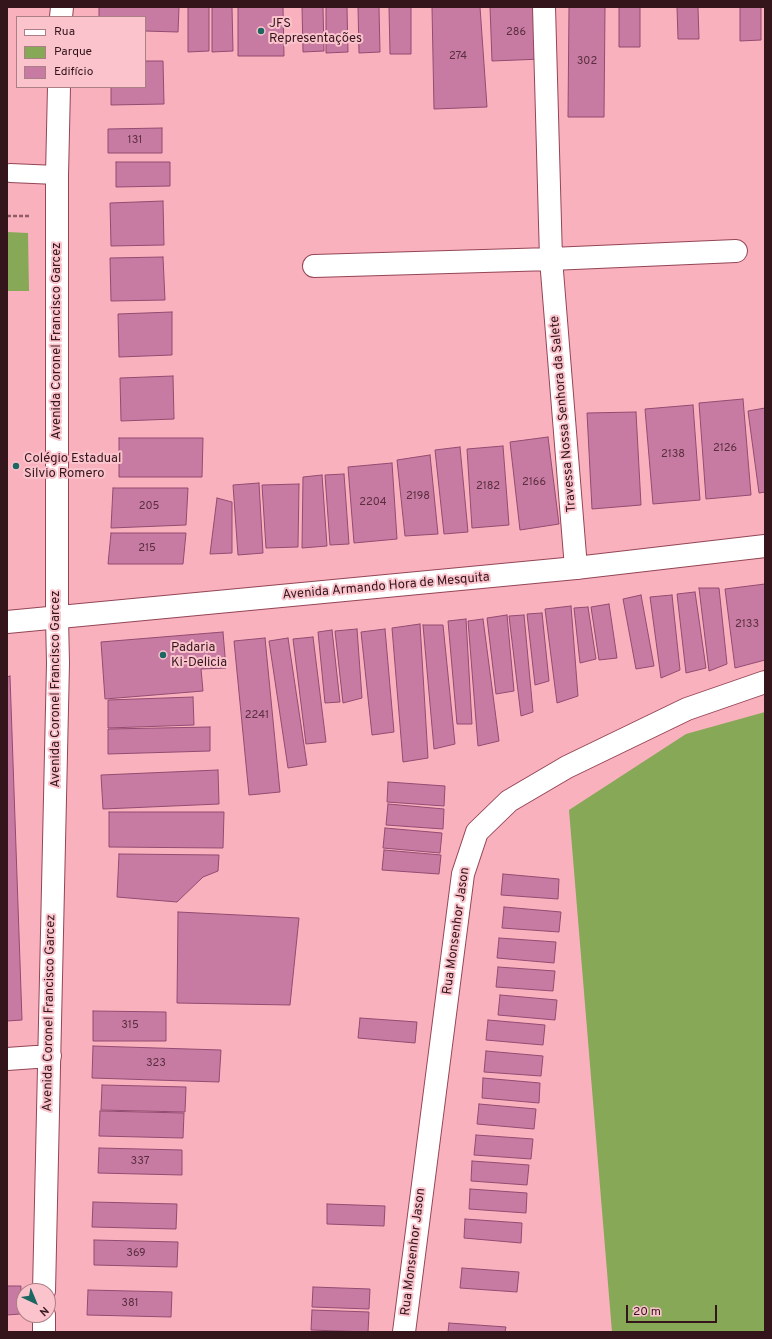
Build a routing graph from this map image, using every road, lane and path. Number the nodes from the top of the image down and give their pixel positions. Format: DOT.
graph roads {
  1 [pos="544,7"];
  2 [pos="59,88"];
  3 [pos="10,173"];
  4 [pos="57,175"];
  5 [pos="736,251"];
  6 [pos="551,259"];
  7 [pos="314,266"];
  8 [pos="765,546"];
  9 [pos="576,568"];
  10 [pos="57,618"];
  11 [pos="7,622"];
  12 [pos="765,682"];
  13 [pos="50,1056"];
  14 [pos="7,1059"];
  15 [pos="44,1283"];
  16 [pos="404,1332"];
  1 -- 6 [label="street, Travessa Nossa Senhora da Salete"];
  2 -- 4 [label="street, Avenida Coronel Francisco Garcez"];
  3 -- 4 [label="lane"];
  4 -- 10 [label="street, Avenida Coronel Francisco Garcez"];
  5 -- 6 [label="street"];
  6 -- 7 [label="street"];
  6 -- 9 [label="street, Travessa Nossa Senhora da Salete"];
  8 -- 9 [label="street, Avenida Armando Hora de Mesquita"];
  9 -- 10 [label="street, Avenida Armando Hora de Mesquita"];
  10 -- 11 [label="street, Avenida Armando Hora de Mesquita"];
  10 -- 13 [label="street, Avenida Coronel Francisco Garcez"];
  12 -- 16 [label="street, Rua Monsenhor Jason"];
  13 -- 14 [label="street"];
  13 -- 15 [label="street, Avenida Coronel Francisco Garcez"];
}
